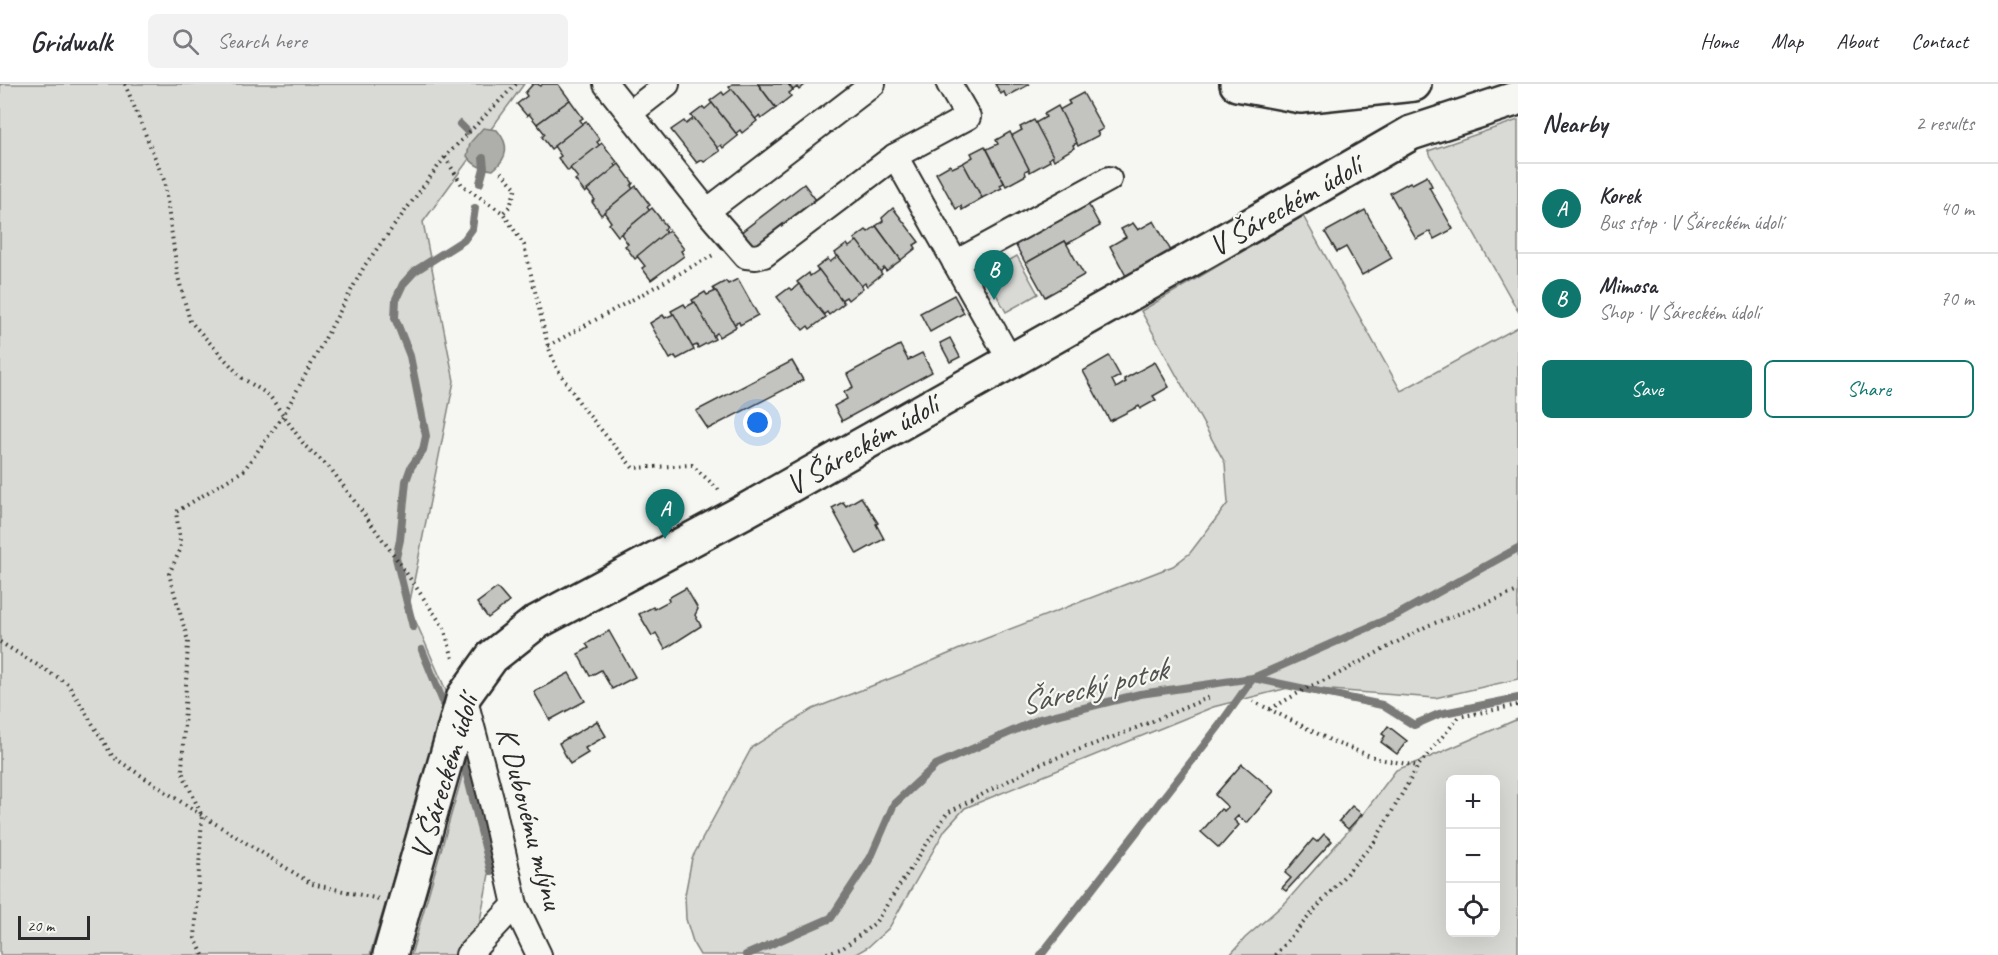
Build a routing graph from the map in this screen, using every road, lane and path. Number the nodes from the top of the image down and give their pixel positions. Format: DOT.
graph roads {
  1 [pos="125,84"];
  2 [pos="516,84"];
  3 [pos="606,84"];
  4 [pos="667,84"];
  5 [pos="873,84"];
  6 [pos="949,84"];
  7 [pos="1237,84"];
  8 [pos="1414,84"];
  9 [pos="1518,98"];
  10 [pos="630,113"];
  11 [pos="895,156"];
  12 [pos="445,157"];
  13 [pos="501,172"];
  14 [pos="1109,179"];
  15 [pos="707,211"];
  16 [pos="503,213"];
  17 [pos="734,243"];
  18 [pos="955,263"];
  19 [pos="548,346"];
  20 [pos="1010,360"];
  21 [pos="283,416"];
  22 [pos="743,512"];
  23 [pos="1518,591"];
  24 [pos="0,642"];
  25 [pos="464,696"];
  26 [pos="1210,697"];
  27 [pos="1253,700"];
  28 [pos="1518,705"];
  29 [pos="1270,709"];
  30 [pos="1418,766"];
  31 [pos="202,816"];
  32 [pos="515,904"];
  33 [pos="405,905"];
  34 [pos="203,955"];
  35 [pos="390,955"];
  36 [pos="468,955"];
  37 [pos="538,955"];
  38 [pos="821,955"];
  39 [pos="1275,955"];
  1 -- 21 [label="path"];
  2 -- 12 [label="path"];
  3 -- 10 [label="street"];
  4 -- 10 [label="street"];
  5 -- 15 [label="street"];
  6 -- 11 [label="street"];
  7 -- 8 [label="street"];
  9 -- 20 [label="street, V Šáreckém údolí"];
  10 -- 15 [label="street"];
  11 -- 17 [label="street"];
  11 -- 18 [label="street"];
  12 -- 16 [label="path"];
  12 -- 21 [label="path"];
  13 -- 16 [label="path"];
  14 -- 18 [label="street"];
  15 -- 17 [label="street"];
  16 -- 19 [label="path"];
  17 -- 19 [label="path"];
  18 -- 20 [label="street"];
  19 -- 22 [label="path"];
  20 -- 22 [label="street, V Šáreckém údolí"];
  21 -- 25 [label="path"];
  21 -- 31 [label="path"];
  22 -- 25 [label="street, V Šáreckém údolí"];
  23 -- 29 [label="path"];
  24 -- 31 [label="path"];
  25 -- 32 [label="street, K Dubovému mlýnu"];
  25 -- 33 [label="street, V Šáreckém údolí"];
  26 -- 38 [label="path"];
  27 -- 29 [label="path"];
  28 -- 30 [label="path"];
  29 -- 30 [label="path"];
  30 -- 39 [label="path"];
  31 -- 33 [label="path"];
  31 -- 34 [label="path"];
  32 -- 36 [label="street"];
  32 -- 37 [label="street, K Dubovému mlýnu"];
  33 -- 35 [label="street, V Šáreckém údolí"];
}
